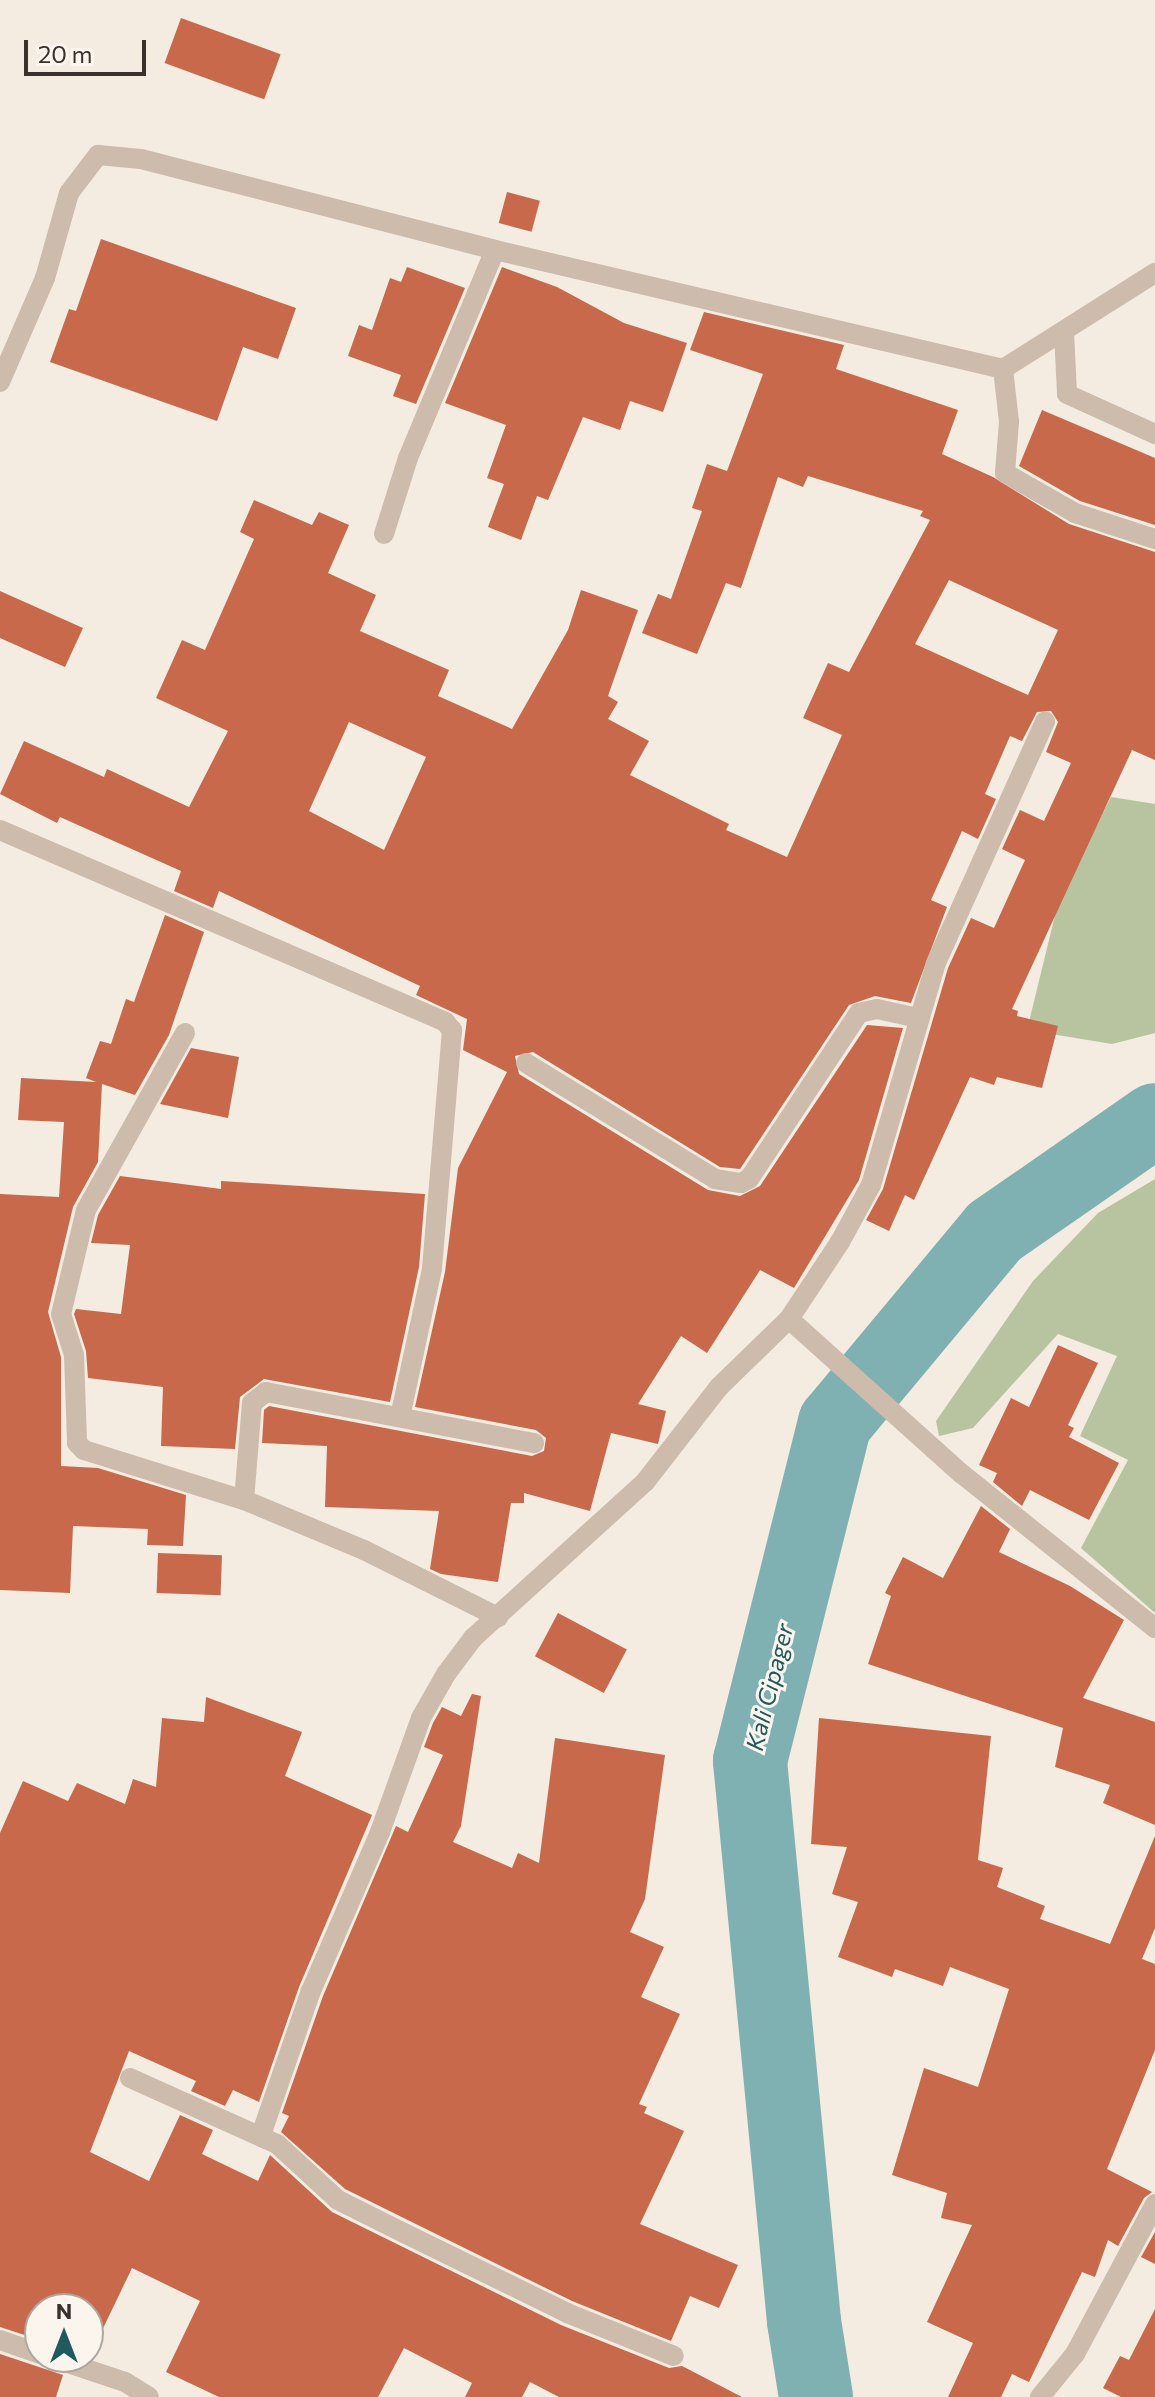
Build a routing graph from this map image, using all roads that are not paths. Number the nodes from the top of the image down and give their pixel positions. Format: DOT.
graph roads {
  1 [pos="495,250"];
  2 [pos="1155,273"];
  3 [pos="1064,332"];
  4 [pos="1003,369"];
  5 [pos="0,382"];
  6 [pos="1155,434"];
  7 [pos="384,534"];
  8 [pos="1155,539"];
  9 [pos="1045,722"];
  10 [pos="0,830"];
  11 [pos="918,1018"];
  12 [pos="185,1033"];
  13 [pos="526,1063"];
  14 [pos="789,1319"];
  15 [pos="400,1417"];
  16 [pos="534,1443"];
  17 [pos="244,1500"];
  18 [pos="498,1617"];
  19 [pos="1155,1628"];
  20 [pos="130,2078"];
  21 [pos="261,2135"];
  22 [pos="1155,2204"];
  23 [pos="0,2340"];
  24 [pos="24,2348"];
  25 [pos="674,2356"];
  26 [pos="98,2373"];
  27 [pos="149,2397"];
  28 [pos="1040,2397"];
  1 -- 4 [label="street"];
  1 -- 5 [label="street"];
  1 -- 7 [label="street"];
  2 -- 3 [label="street"];
  3 -- 4 [label="street"];
  3 -- 6 [label="street"];
  4 -- 8 [label="street"];
  9 -- 11 [label="street"];
  10 -- 15 [label="street"];
  11 -- 13 [label="street"];
  11 -- 14 [label="street"];
  12 -- 17 [label="street"];
  14 -- 18 [label="street"];
  14 -- 19 [label="street"];
  15 -- 16 [label="street"];
  15 -- 17 [label="street"];
  17 -- 18 [label="street"];
  18 -- 21 [label="street"];
  20 -- 21 [label="street"];
  21 -- 25 [label="street"];
  22 -- 28 [label="street"];
  23 -- 24 [label="street"];
  26 -- 27 [label="street"];
}
